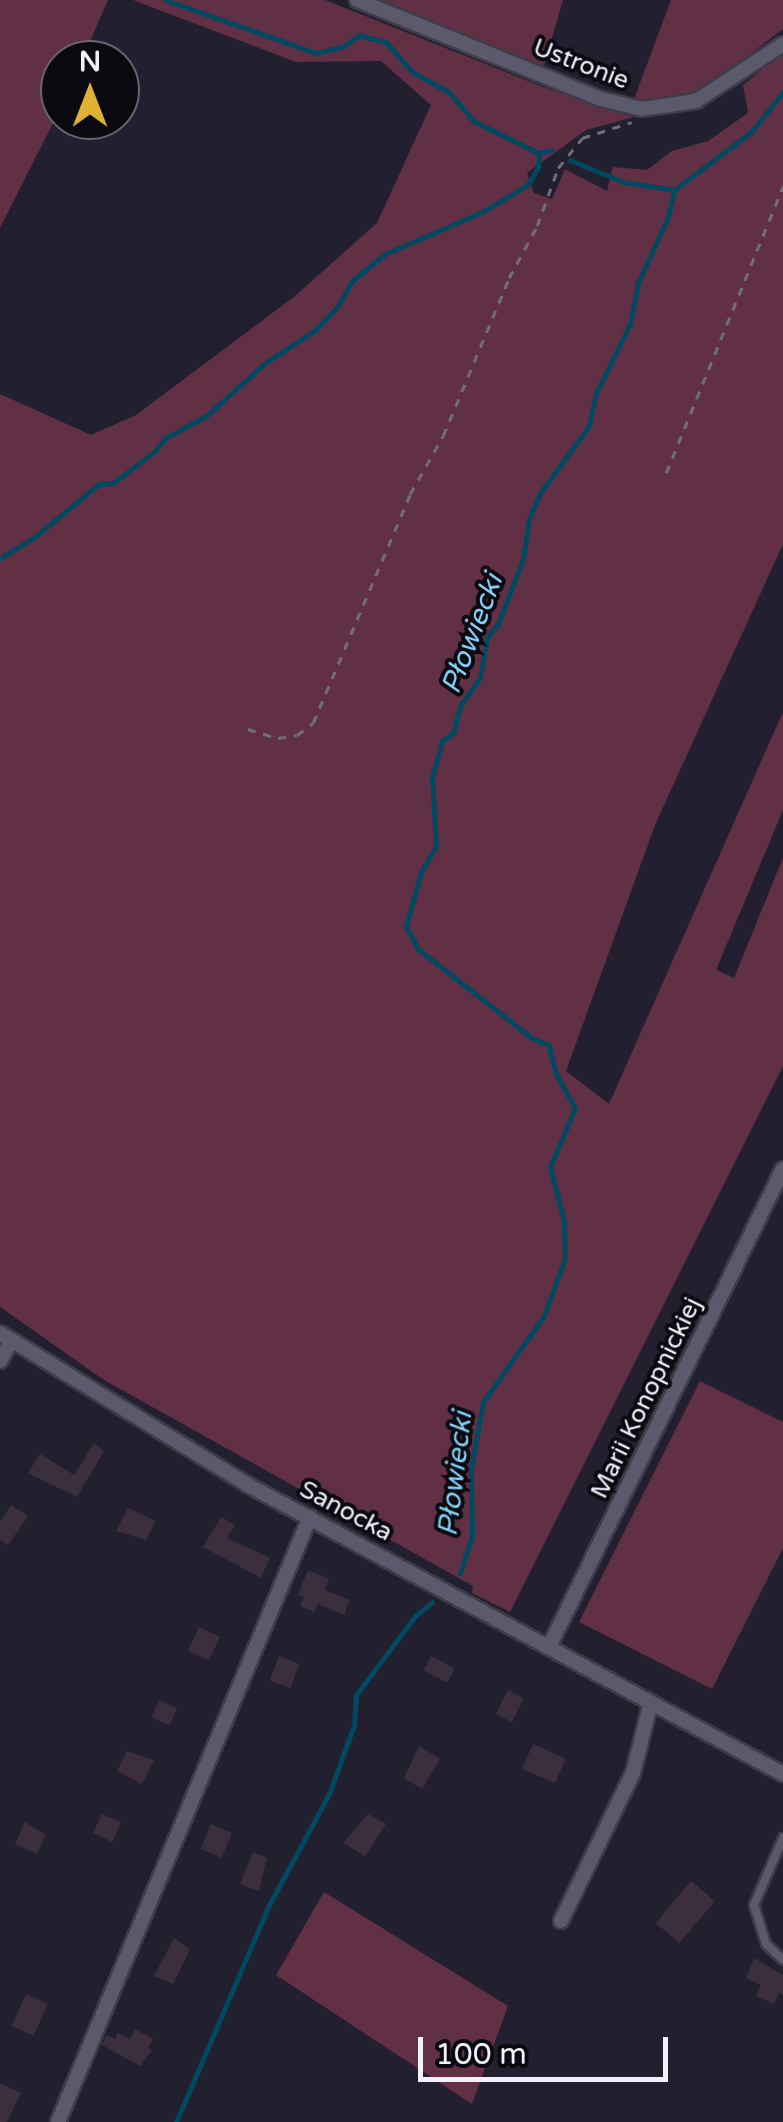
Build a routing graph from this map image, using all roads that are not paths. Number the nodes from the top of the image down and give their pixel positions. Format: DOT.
graph roads {
  1 [pos="357,0"];
  2 [pos="783,44"];
  3 [pos="783,1169"];
  4 [pos="6,1337"];
  5 [pos="0,1361"];
  6 [pos="310,1517"];
  7 [pos="549,1647"];
  8 [pos="651,1702"];
  9 [pos="783,1774"];
  10 [pos="783,1838"];
  11 [pos="561,1921"];
  12 [pos="783,1960"];
  13 [pos="58,2122"];
  1 -- 2 [label="street, Ustronie"];
  3 -- 7 [label="street, Marii Konopnickiej"];
  4 -- 5 [label="street"];
  4 -- 6 [label="street, Sanocka"];
  6 -- 7 [label="street, Sanocka"];
  6 -- 13 [label="street"];
  7 -- 8 [label="street, Sanocka"];
  8 -- 9 [label="street, Sanocka"];
  8 -- 11 [label="street"];
  10 -- 12 [label="lane"];
}
